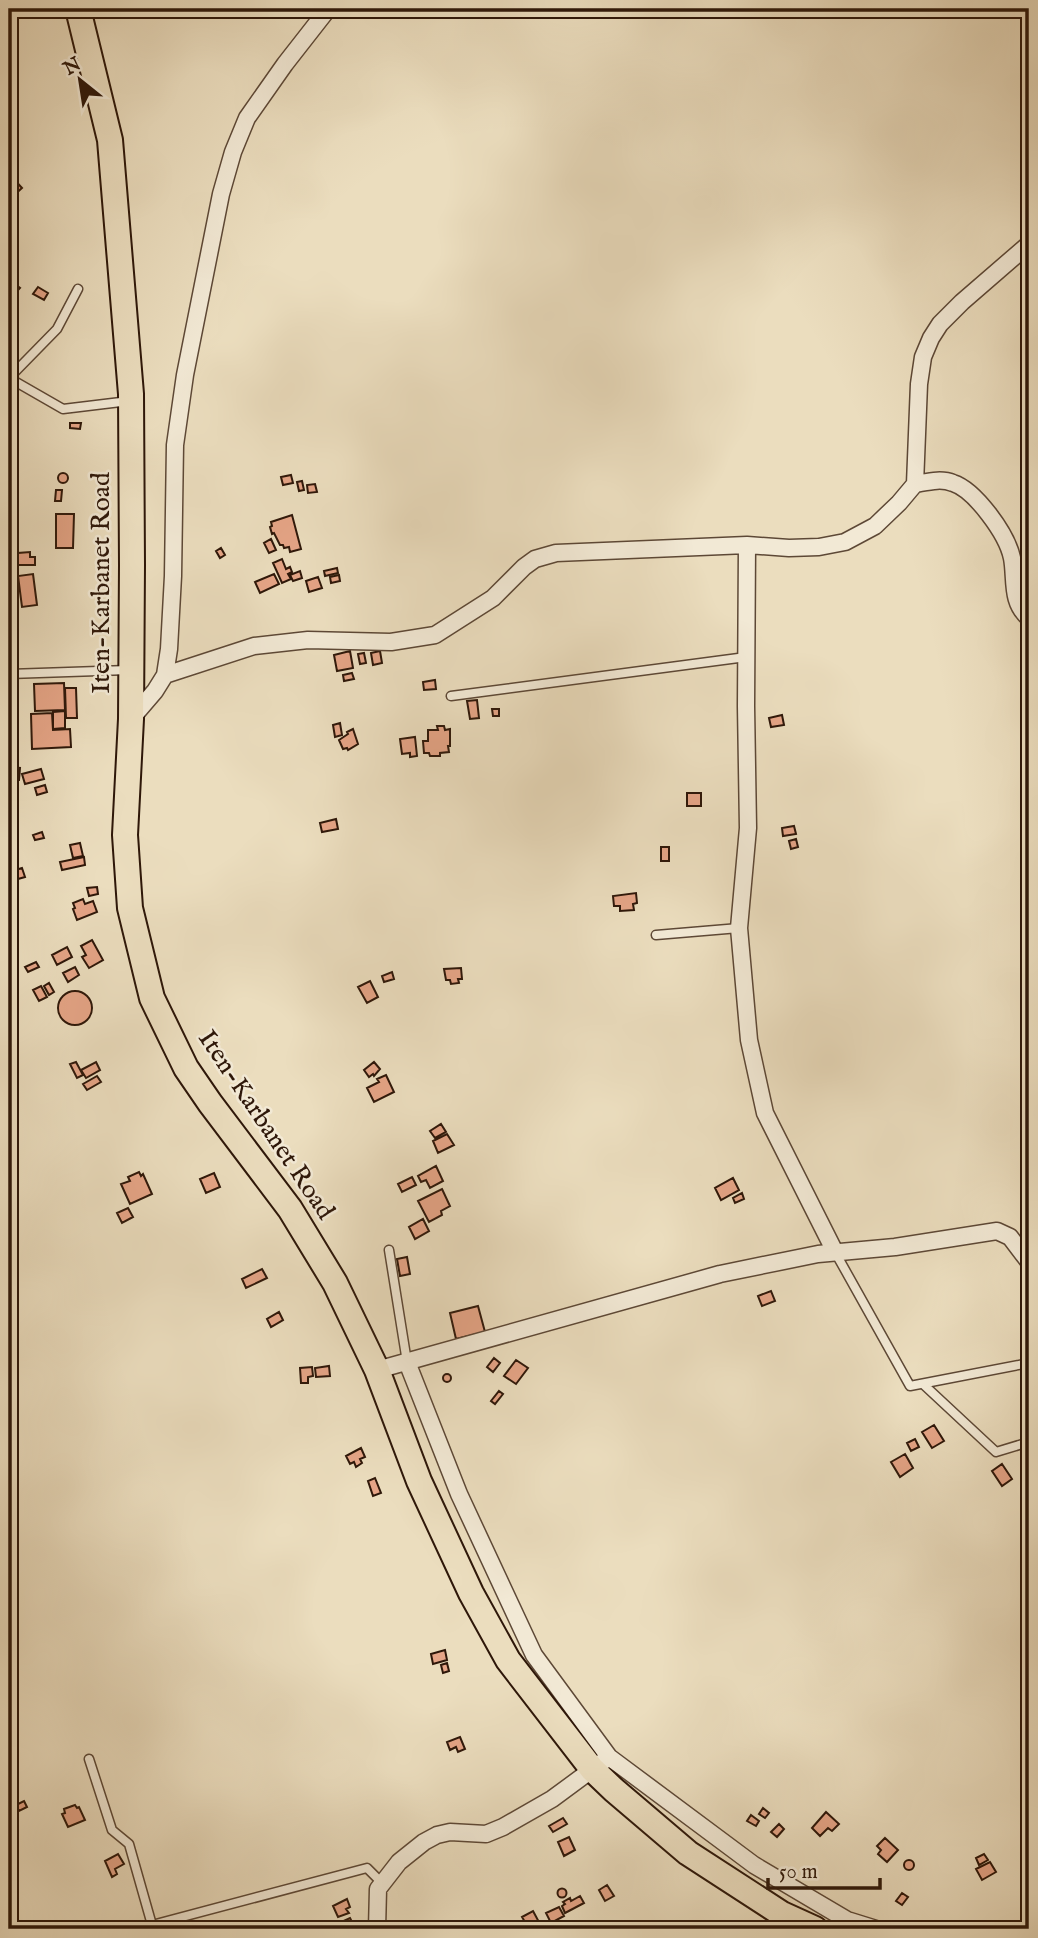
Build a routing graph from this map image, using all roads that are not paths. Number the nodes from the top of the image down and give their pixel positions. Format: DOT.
graph roads {
  1 [pos="78,9"];
  2 [pos="328,9"];
  3 [pos="1029,244"];
  4 [pos="78,289"];
  5 [pos="9,378"];
  6 [pos="132,401"];
  7 [pos="915,484"];
  8 [pos="747,545"];
  9 [pos="1029,618"];
  10 [pos="746,657"];
  11 [pos="131,670"];
  12 [pos="9,674"];
  13 [pos="165,675"];
  14 [pos="451,696"];
  15 [pos="131,719"];
  16 [pos="739,928"];
  17 [pos="656,935"];
  18 [pos="389,1250"];
  19 [pos="835,1252"];
  20 [pos="1029,1262"];
  21 [pos="407,1362"];
  22 [pos="1029,1363"];
  23 [pos="377,1370"];
  24 [pos="923,1384"];
  25 [pos="1029,1442"];
  26 [pos="89,1759"];
  27 [pos="600,1763"];
  28 [pos="383,1884"];
  29 [pos="377,1929"];
  30 [pos="816,1929"];
  31 [pos="876,1929"];
  1 -- 6 [label="main road, Iten-Karbanet Road"];
  2 -- 13 [label="street"];
  3 -- 7 [label="street"];
  4 -- 5 [label="lane"];
  5 -- 6 [label="lane"];
  6 -- 11 [label="main road, Iten-Karbanet Road"];
  7 -- 8 [label="street"];
  7 -- 9 [label="street"];
  8 -- 10 [label="street"];
  8 -- 13 [label="street"];
  10 -- 14 [label="lane"];
  10 -- 16 [label="street"];
  11 -- 12 [label="lane"];
  11 -- 15 [label="main road, Iten-Karbanet Road"];
  13 -- 15 [label="street"];
  15 -- 23 [label="main road, Iten-Karbanet Road"];
  16 -- 17 [label="lane"];
  16 -- 19 [label="street"];
  18 -- 21 [label="lane"];
  19 -- 20 [label="street"];
  19 -- 21 [label="street"];
  19 -- 24 [label="lane"];
  21 -- 23 [label="street"];
  21 -- 27 [label="street"];
  22 -- 24 [label="lane"];
  23 -- 27 [label="main road, Iten-Karbanet Road"];
  24 -- 25 [label="lane"];
  26 -- 28 [label="lane"];
  27 -- 28 [label="street"];
  27 -- 30 [label="main road, Iten-Karbanet Road"];
  27 -- 31 [label="street"];
  28 -- 29 [label="street"];
}
